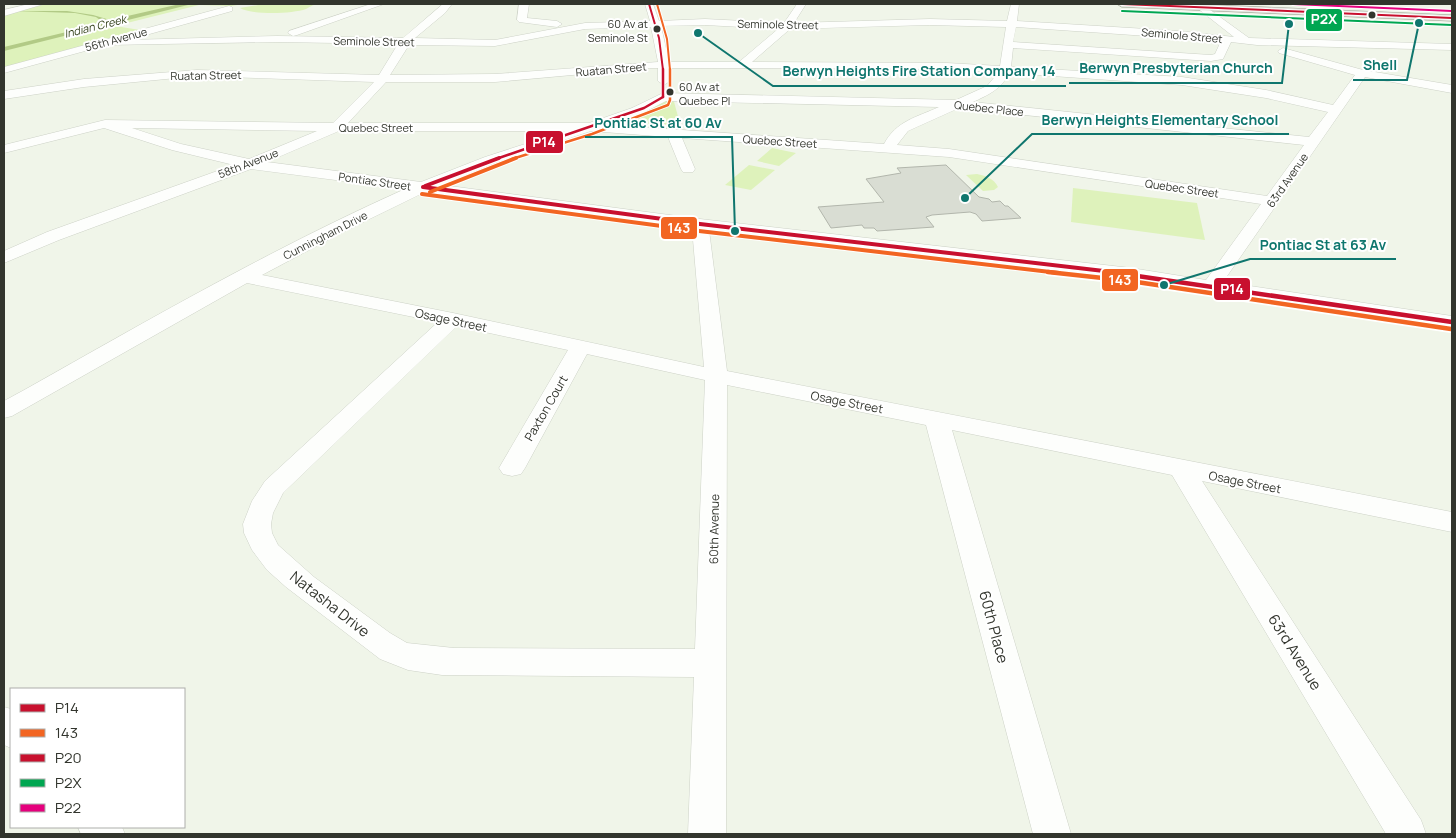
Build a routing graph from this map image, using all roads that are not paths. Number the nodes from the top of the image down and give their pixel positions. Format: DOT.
graph roads {
  1 [pos="39,4"];
  2 [pos="379,4"];
  3 [pos="447,4"];
  4 [pos="524,4"];
  5 [pos="649,4"];
  6 [pos="801,4"];
  7 [pos="1015,4"];
  8 [pos="1122,4"];
  9 [pos="1198,5"];
  10 [pos="229,9"];
  11 [pos="4,12"];
  12 [pos="1452,12"];
  13 [pos="1452,19"];
  14 [pos="657,23"];
  15 [pos="1012,24"];
  16 [pos="585,26"];
  17 [pos="787,26"];
  18 [pos="277,38"];
  19 [pos="1227,39"];
  20 [pos="1246,41"];
  21 [pos="104,42"];
  22 [pos="405,42"];
  23 [pos="1008,45"];
  24 [pos="1452,46"];
  25 [pos="664,65"];
  26 [pos="742,66"];
  27 [pos="4,70"];
  28 [pos="1006,70"];
  29 [pos="1362,73"];
  30 [pos="383,79"];
  31 [pos="1452,89"];
  32 [pos="4,95"];
  33 [pos="664,98"];
  34 [pos="956,104"];
  35 [pos="1336,110"];
  36 [pos="105,124"];
  37 [pos="337,127"];
  38 [pos="589,127"];
  39 [pos="674,134"];
  40 [pos="1313,142"];
  41 [pos="889,148"];
  42 [pos="4,149"];
  43 [pos="250,164"];
  44 [pos="688,169"];
  45 [pos="423,187"];
  46 [pos="1272,201"];
  47 [pos="700,224"];
  48 [pos="4,258"];
  49 [pos="244,277"];
  50 [pos="1211,286"];
  51 [pos="453,319"];
  52 [pos="1452,322"];
  53 [pos="580,348"];
  54 [pos="716,376"];
  55 [pos="4,412"];
  56 [pos="937,420"];
  57 [pos="512,468"];
  58 [pos="1182,470"];
  59 [pos="1452,522"];
  60 [pos="711,663"];
  61 [pos="707,834"];
  62 [pos="1052,834"];
  63 [pos="1407,834"];
  1 -- 11 [label="street"];
  2 -- 18 [label="street"];
  3 -- 22 [label="street, 58th Avenue"];
  4 -- 16 [label="street"];
  5 -- 14 [label="street"];
  6 -- 17 [label="street"];
  7 -- 15 [label="street"];
  8 -- 9 [label="main road"];
  9 -- 12 [label="main road"];
  9 -- 13 [label="main road"];
  9 -- 20 [label="street"];
  10 -- 21 [label="street, 56th Avenue"];
  14 -- 16 [label="street, Seminole Street"];
  14 -- 17 [label="street, Seminole Street"];
  14 -- 25 [label="street"];
  15 -- 17 [label="street, Seminole Street"];
  15 -- 19 [label="street, Seminole Street"];
  15 -- 23 [label="street"];
  16 -- 22 [label="street, Seminole Street"];
  17 -- 26 [label="street"];
  18 -- 21 [label="street, Seminole Street"];
  18 -- 22 [label="street, Seminole Street"];
  19 -- 20 [label="street, Seminole Street"];
  19 -- 23 [label="street"];
  20 -- 24 [label="street, Seminole Street"];
  20 -- 29 [label="street"];
  21 -- 27 [label="street, 56th Avenue"];
  22 -- 30 [label="street, 58th Avenue"];
  23 -- 28 [label="street"];
  25 -- 26 [label="street, Ruatan Street"];
  25 -- 30 [label="street, Ruatan Street"];
  25 -- 33 [label="street"];
  26 -- 28 [label="street, Ruatan Street"];
  28 -- 34 [label="street"];
  28 -- 35 [label="street, Ruatan Street"];
  29 -- 31 [label="street"];
  29 -- 35 [label="street, 63rd Avenue"];
  30 -- 32 [label="street, Ruatan Street"];
  30 -- 37 [label="street, 58th Avenue"];
  33 -- 34 [label="street, Quebec Place"];
  33 -- 38 [label="street, Cunningham Drive"];
  34 -- 40 [label="street, Quebec Place"];
  34 -- 41 [label="street"];
  35 -- 40 [label="street, 63rd Avenue"];
  36 -- 37 [label="street, Quebec Street"];
  36 -- 42 [label="street, Quebec Street"];
  36 -- 43 [label="street, Pontiac Street"];
  37 -- 38 [label="street, Quebec Street"];
  37 -- 43 [label="street, 58th Avenue"];
  38 -- 39 [label="street, Quebec Street"];
  38 -- 45 [label="street, Cunningham Drive"];
  39 -- 41 [label="street, Quebec Street"];
  39 -- 44 [label="street"];
  40 -- 46 [label="street, 63rd Avenue"];
  41 -- 46 [label="street, Quebec Street"];
  43 -- 45 [label="street, Pontiac Street"];
  43 -- 48 [label="street, 58th Avenue"];
  45 -- 47 [label="street, Pontiac Street"];
  45 -- 49 [label="street, Cunningham Drive"];
  46 -- 50 [label="street, 63rd Avenue"];
  47 -- 50 [label="street, Pontiac Street"];
  47 -- 54 [label="street, 60th Avenue"];
  49 -- 51 [label="street, Osage Street"];
  49 -- 55 [label="street, Cunningham Drive"];
  50 -- 52 [label="street, Pontiac Street"];
  51 -- 53 [label="street, Osage Street"];
  51 -- 60 [label="street, Natasha Drive"];
  53 -- 54 [label="street, Osage Street"];
  53 -- 57 [label="street, Paxton Court"];
  54 -- 56 [label="street, Osage Street"];
  54 -- 60 [label="street, 60th Avenue"];
  56 -- 58 [label="street, Osage Street"];
  56 -- 62 [label="street, 60th Place"];
  58 -- 59 [label="street, Osage Street"];
  58 -- 63 [label="street, 63rd Avenue"];
  60 -- 61 [label="street, 60th Avenue"];
}
